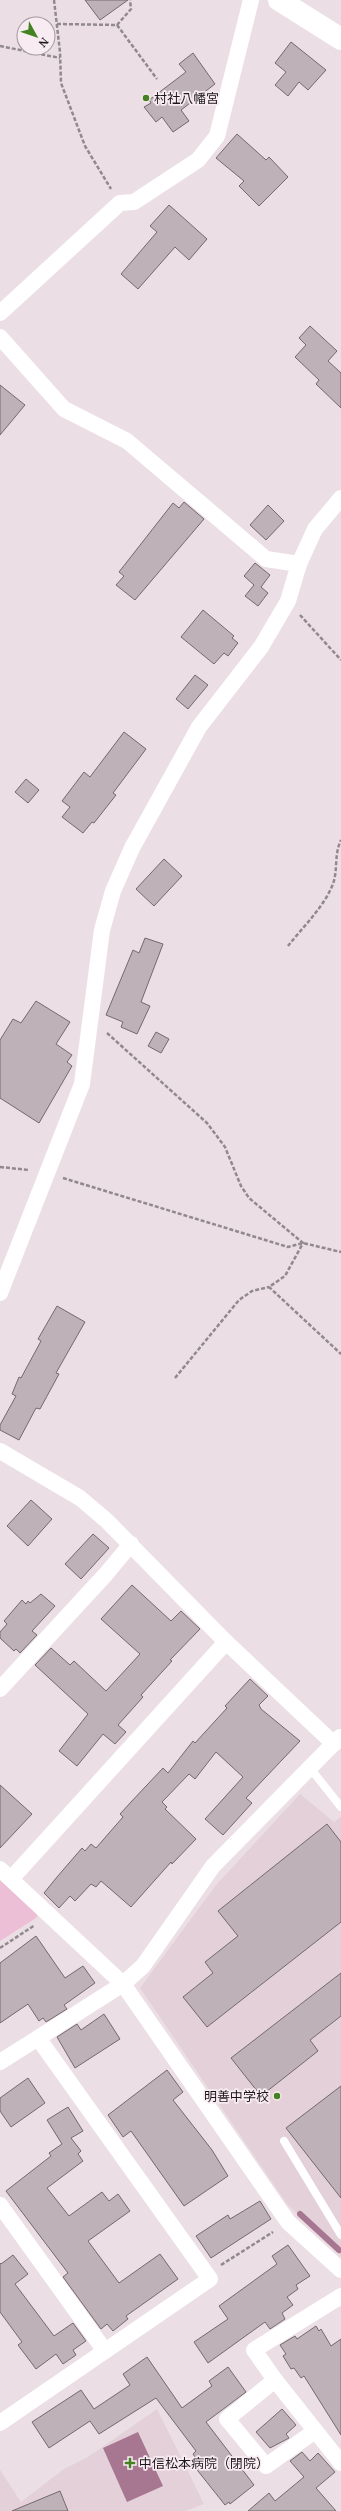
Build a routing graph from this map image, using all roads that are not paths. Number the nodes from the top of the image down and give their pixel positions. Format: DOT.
graph roads {
  1 [pos="251,0"];
  2 [pos="279,0"];
  3 [pos="341,39"];
  4 [pos="0,313"];
  5 [pos="0,337"];
  6 [pos="341,498"];
  7 [pos="299,564"];
  8 [pos="0,1293"];
  9 [pos="0,1451"];
  10 [pos="131,1544"];
  11 [pos="226,1642"];
  12 [pos="0,1689"];
  13 [pos="338,1740"];
  14 [pos="310,1768"];
  15 [pos="341,1807"];
  16 [pos="5,1874"];
  17 [pos="123,1984"];
  18 [pos="38,2038"];
  19 [pos="0,2062"];
  20 [pos="284,2141"];
  21 [pos="0,2205"];
  22 [pos="341,2235"];
  23 [pos="340,2265"];
  24 [pos="341,2296"];
  25 [pos="105,2351"];
  26 [pos="275,2380"];
  27 [pos="0,2423"];
  28 [pos="315,2431"];
  29 [pos="341,2463"];
  1 -- 4 [label="street"];
  2 -- 3 [label="main road"];
  5 -- 7 [label="street"];
  6 -- 7 [label="street"];
  7 -- 8 [label="street"];
  9 -- 10 [label="street"];
  10 -- 11 [label="street"];
  10 -- 12 [label="street"];
  11 -- 13 [label="street"];
  11 -- 16 [label="street"];
  13 -- 14 [label="street"];
  14 -- 15 [label="lane"];
  14 -- 17 [label="street"];
  16 -- 17 [label="street"];
  17 -- 18 [label="street"];
  17 -- 23 [label="street"];
  18 -- 19 [label="street"];
  18 -- 25 [label="street"];
  20 -- 22 [label="lane"];
  21 -- 25 [label="street"];
  24 -- 26 [label="street"];
  25 -- 27 [label="street"];
  26 -- 28 [label="street"];
  26 -- 28 [label="street"];
  28 -- 29 [label="street"];
}
